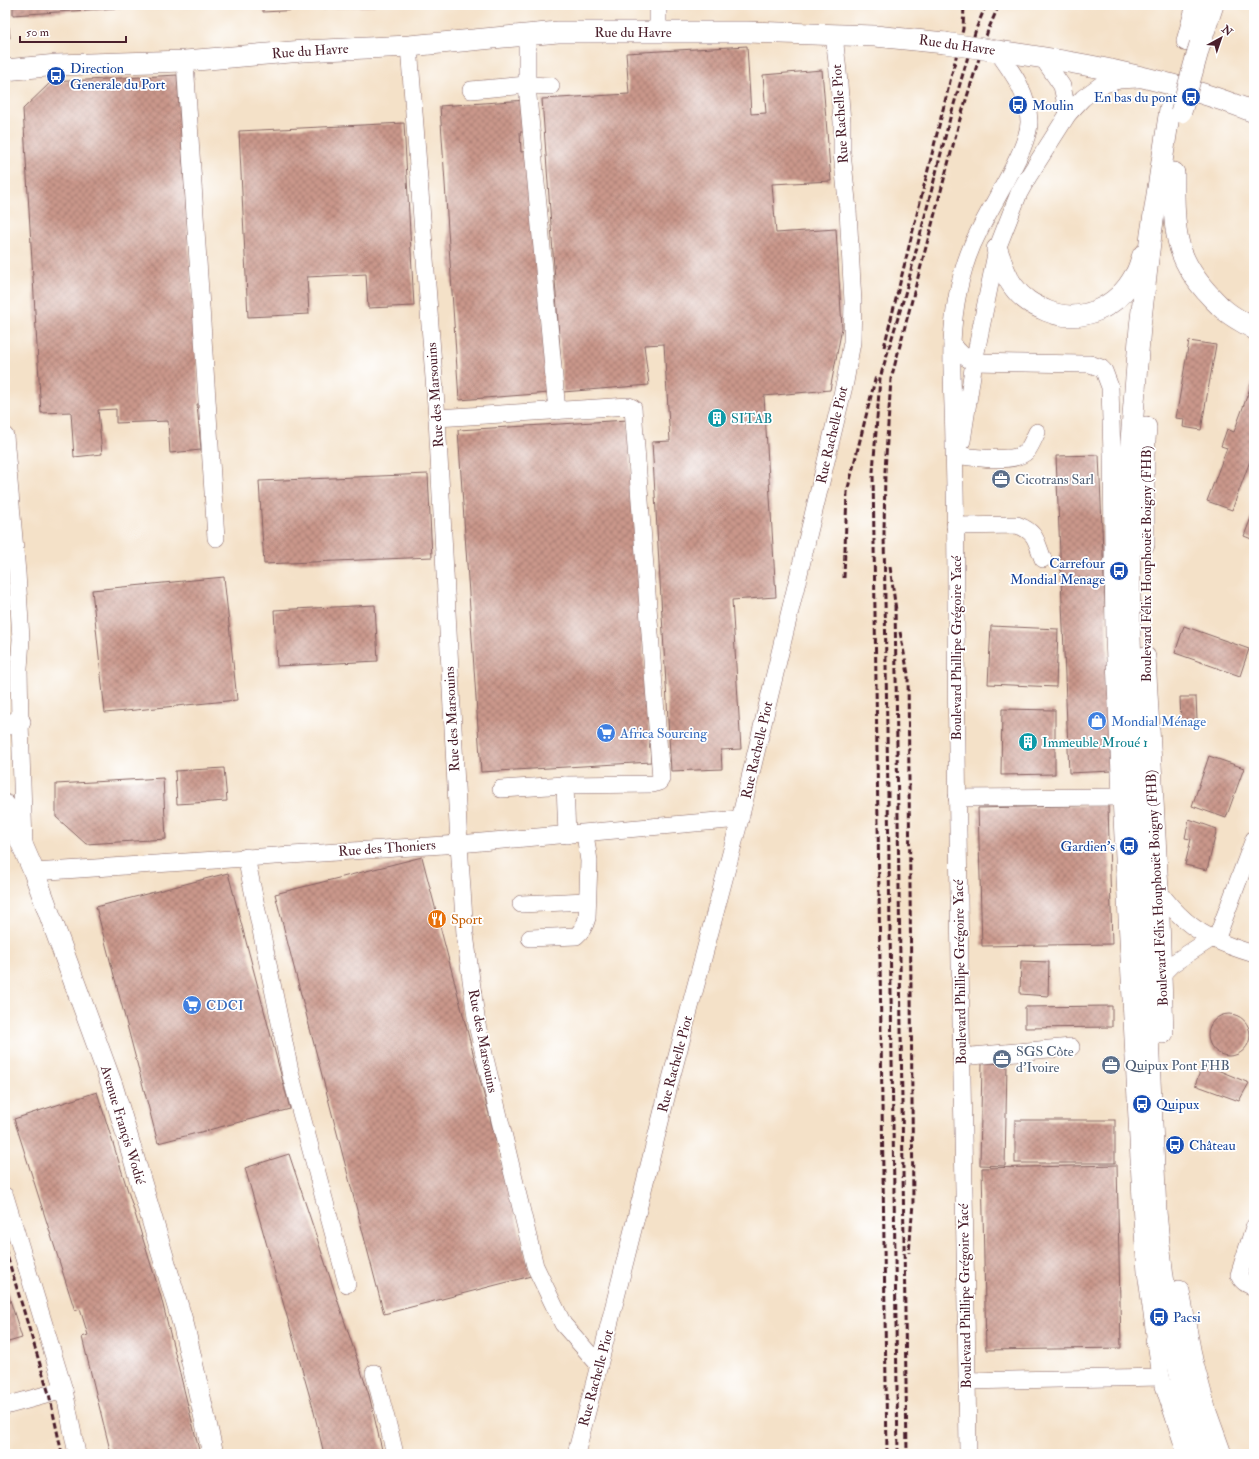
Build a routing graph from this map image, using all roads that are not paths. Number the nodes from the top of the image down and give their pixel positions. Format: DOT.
graph roads {
  1 [pos="658,5"];
  2 [pos="1197,5"];
  3 [pos="1213,5"];
  4 [pos="658,32"];
  5 [pos="527,35"];
  6 [pos="834,35"];
  7 [pos="1194,43"];
  8 [pos="410,46"];
  9 [pos="997,51"];
  10 [pos="1042,57"];
  11 [pos="185,61"];
  12 [pos="5,70"];
  13 [pos="1151,78"];
  14 [pos="527,85"];
  15 [pos="551,86"];
  16 [pos="471,90"];
  17 [pos="1233,104"];
  18 [pos="1254,105"];
  19 [pos="1175,110"];
  20 [pos="1254,112"];
  21 [pos="1068,114"];
  22 [pos="1254,115"];
  23 [pos="1174,173"];
  24 [pos="1151,234"];
  25 [pos="997,250"];
  26 [pos="1221,307"];
  27 [pos="1254,317"];
  28 [pos="1254,329"];
  29 [pos="952,343"];
  30 [pos="974,362"];
  31 [pos="557,411"];
  32 [pos="437,418"];
  33 [pos="1037,432"];
  34 [pos="5,436"];
  35 [pos="960,456"];
  36 [pos="955,490"];
  37 [pos="955,526"];
  38 [pos="1130,528"];
  39 [pos="216,538"];
  40 [pos="1043,559"];
  41 [pos="1114,565"];
  42 [pos="12,723"];
  43 [pos="565,785"];
  44 [pos="501,789"];
  45 [pos="1121,797"];
  46 [pos="957,798"];
  47 [pos="5,805"];
  48 [pos="740,819"];
  49 [pos="585,834"];
  50 [pos="567,835"];
  51 [pos="1254,839"];
  52 [pos="458,844"];
  53 [pos="24,848"];
  54 [pos="246,857"];
  55 [pos="34,872"];
  56 [pos="1158,890"];
  57 [pos="587,901"];
  58 [pos="521,904"];
  59 [pos="530,938"];
  60 [pos="1214,939"];
  61 [pos="1254,954"];
  62 [pos="1161,975"];
  63 [pos="1071,1047"];
  64 [pos="961,1057"];
  65 [pos="5,1196"];
  66 [pos="1254,1227"];
  67 [pos="347,1284"];
  68 [pos="1254,1287"];
  69 [pos="1169,1311"];
  70 [pos="1156,1341"];
  71 [pos="600,1365"];
  72 [pos="374,1373"];
  73 [pos="1161,1377"];
  74 [pos="967,1381"];
  75 [pos="64,1390"];
  76 [pos="5,1406"];
  77 [pos="77,1454"];
  78 [pos="213,1454"];
  79 [pos="395,1454"];
  80 [pos="576,1454"];
  81 [pos="968,1454"];
  82 [pos="1186,1454"];
  83 [pos="1204,1454"];
  84 [pos="1220,1454"];
  1 -- 4 [label="street"];
  2 -- 7 [label="main road"];
  3 -- 7 [label="main road"];
  4 -- 5 [label="main road, Rue du Havre"];
  4 -- 6 [label="main road, Rue du Havre"];
  5 -- 8 [label="main road, Rue du Havre"];
  5 -- 14 [label="street"];
  6 -- 9 [label="main road, Rue du Havre, bridge"];
  6 -- 48 [label="street, Rue Rachelle Piot"];
  7 -- 19 [label="main road, bridge"];
  8 -- 11 [label="main road, Rue du Havre"];
  8 -- 32 [label="street, Rue des Marsouins"];
  9 -- 10 [label="main road, Rue du Havre"];
  9 -- 29 [label="street, Boulevard Phillipe Grégoire Yacé"];
  10 -- 13 [label="main road, Rue du Havre"];
  10 -- 21 [label="street"];
  11 -- 12 [label="main road, Rue du Havre"];
  11 -- 39 [label="street"];
  13 -- 17 [label="main road, Rue du Havre"];
  13 -- 21 [label="street, Boulevard Phillipe Grégoire Yacé"];
  14 -- 15 [label="street"];
  14 -- 16 [label="street"];
  14 -- 31 [label="street"];
  17 -- 18 [label="main road"];
  17 -- 20 [label="main road, Rue du Havre"];
  17 -- 22 [label="main road"];
  19 -- 23 [label="main road"];
  19 -- 24 [label="main road"];
  21 -- 25 [label="street, Boulevard Phillipe Grégoire Yacé"];
  23 -- 26 [label="main road"];
  23 -- 56 [label="main road, Boulevard Félix Houphouët Boigny (FHB)"];
  24 -- 25 [label="main road"];
  24 -- 38 [label="main road, Boulevard Félix Houphouët Boigny (FHB)"];
  25 -- 30 [label="street, Boulevard Phillipe Grégoire Yacé"];
  26 -- 27 [label="main road"];
  26 -- 28 [label="main road"];
  29 -- 30 [label="street"];
  29 -- 36 [label="street, Boulevard Phillipe Grégoire Yacé"];
  30 -- 35 [label="street, Boulevard Phillipe Grégoire Yacé"];
  30 -- 41 [label="street"];
  31 -- 32 [label="street"];
  31 -- 43 [label="street"];
  32 -- 52 [label="street, Rue des Marsouins"];
  33 -- 35 [label="street"];
  34 -- 42 [label="street"];
  35 -- 36 [label="street, Boulevard Phillipe Grégoire Yacé"];
  36 -- 37 [label="street, Boulevard Phillipe Grégoire Yacé"];
  37 -- 40 [label="street"];
  37 -- 46 [label="street, Boulevard Phillipe Grégoire Yacé"];
  38 -- 41 [label="main road"];
  38 -- 69 [label="main road, Boulevard Félix Houphouët Boigny (FHB)"];
  41 -- 45 [label="street"];
  42 -- 53 [label="street"];
  43 -- 44 [label="street"];
  43 -- 50 [label="street"];
  45 -- 46 [label="street"];
  45 -- 70 [label="street"];
  46 -- 64 [label="street, Boulevard Phillipe Grégoire Yacé"];
  47 -- 53 [label="main road, Avenue Françis Wodié"];
  48 -- 49 [label="street, Rue des Thoniers"];
  48 -- 71 [label="street, Rue Rachelle Piot"];
  49 -- 50 [label="street, Rue des Thoniers"];
  49 -- 57 [label="street"];
  50 -- 52 [label="street, Rue des Thoniers"];
  51 -- 60 [label="street"];
  52 -- 54 [label="street, Rue des Thoniers"];
  52 -- 71 [label="street, Rue des Marsouins"];
  53 -- 55 [label="main road, Avenue Françis Wodié"];
  54 -- 55 [label="street, Rue des Thoniers"];
  54 -- 67 [label="street"];
  55 -- 78 [label="main road, Avenue Françis Wodié"];
  56 -- 60 [label="street"];
  56 -- 62 [label="main road, Boulevard Félix Houphouët Boigny (FHB)"];
  57 -- 58 [label="street"];
  57 -- 59 [label="street"];
  60 -- 61 [label="street"];
  60 -- 62 [label="street"];
  62 -- 84 [label="main road, Boulevard Félix Houphouët Boigny (FHB)"];
  63 -- 64 [label="street"];
  64 -- 74 [label="street, Boulevard Phillipe Grégoire Yacé"];
  65 -- 75 [label="street"];
  66 -- 68 [label="street"];
  69 -- 70 [label="main road"];
  69 -- 83 [label="main road, Boulevard Félix Houphouët Boigny (FHB)"];
  70 -- 73 [label="street"];
  71 -- 80 [label="street, Rue Rachelle Piot"];
  72 -- 79 [label="street"];
  73 -- 74 [label="street"];
  73 -- 82 [label="street"];
  74 -- 81 [label="street, Boulevard Phillipe Grégoire Yacé"];
  75 -- 76 [label="street"];
  75 -- 77 [label="street"];
}
